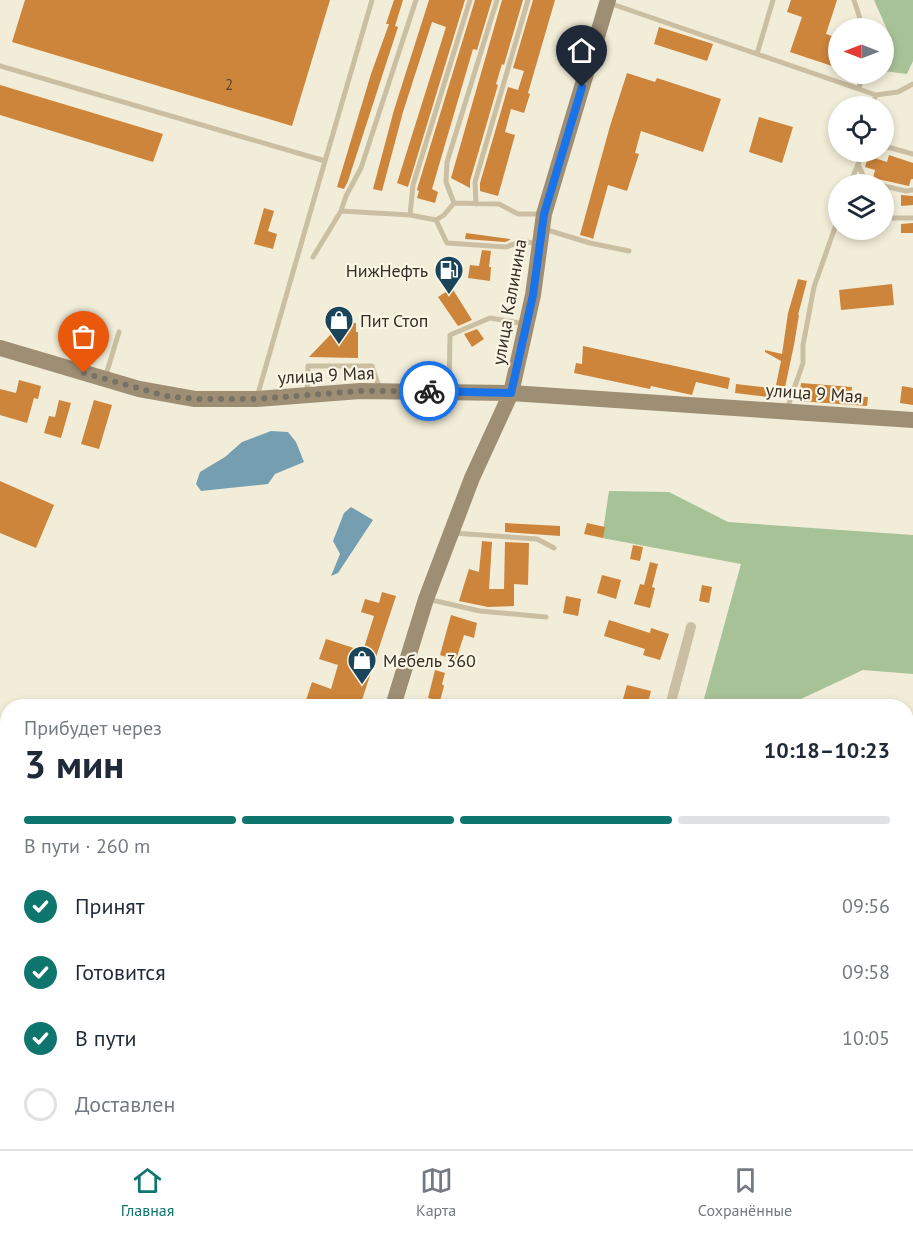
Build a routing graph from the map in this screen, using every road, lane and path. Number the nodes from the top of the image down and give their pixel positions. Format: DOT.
graph roads {
  1 [pos="372,0"];
  2 [pos="416,0"];
  3 [pos="470,0"];
  4 [pos="497,0"];
  5 [pos="528,0"];
  6 [pos="773,0"];
  7 [pos="854,0"];
  8 [pos="608,1"];
  9 [pos="859,18"];
  10 [pos="757,54"];
  11 [pos="0,66"];
  12 [pos="860,84"];
  13 [pos="913,84"];
  14 [pos="859,89"];
  15 [pos="876,95"];
  16 [pos="894,149"];
  17 [pos="913,154"];
  18 [pos="325,161"];
  19 [pos="858,164"];
  20 [pos="854,174"];
  21 [pos="862,174"];
  22 [pos="894,188"];
  23 [pos="913,190"];
  24 [pos="454,203"];
  25 [pos="476,204"];
  26 [pos="341,211"];
  27 [pos="410,215"];
  28 [pos="894,218"];
  29 [pos="913,218"];
  30 [pos="436,220"];
  31 [pos="542,229"];
  32 [pos="831,240"];
  33 [pos="629,251"];
  34 [pos="313,257"];
  35 [pos="527,324"];
  36 [pos="120,332"];
  37 [pos="0,348"];
  38 [pos="105,380"];
  39 [pos="381,391"];
  40 [pos="449,391"];
  41 [pos="511,393"];
  42 [pos="306,395"];
  43 [pos="256,399"];
  44 [pos="786,411"];
  45 [pos="913,420"];
  46 [pos="451,533"];
  47 [pos="554,548"];
  48 [pos="426,599"];
  49 [pos="546,617"];
  50 [pos="691,627"];
  51 [pos="395,699"];
  52 [pos="672,699"];
  1 -- 18 [label="lane"];
  2 -- 26 [label="lane"];
  3 -- 27 [label="lane"];
  4 -- 24 [label="lane"];
  5 -- 25 [label="lane"];
  6 -- 10 [label="lane"];
  7 -- 9 [label="lane"];
  8 -- 10 [label="lane"];
  8 -- 31 [label="main road, улица Калинина"];
  10 -- 14 [label="lane"];
  11 -- 18 [label="lane"];
  12 -- 14 [label="lane"];
  13 -- 15 [label="lane"];
  14 -- 15 [label="lane"];
  16 -- 17 [label="lane"];
  18 -- 43 [label="lane"];
  19 -- 20 [label="lane"];
  19 -- 21 [label="lane"];
  22 -- 23 [label="lane"];
  24 -- 25 [label="lane"];
  24 -- 30 [label="lane"];
  25 -- 31 [label="lane"];
  26 -- 27 [label="lane"];
  26 -- 34 [label="lane"];
  27 -- 30 [label="lane"];
  28 -- 29 [label="lane"];
  30 -- 31 [label="lane"];
  31 -- 33 [label="lane"];
  31 -- 35 [label="main road, улица Калинина"];
  32 -- 44 [label="lane"];
  35 -- 40 [label="lane"];
  35 -- 41 [label="main road, улица Калинина"];
  36 -- 38 [label="lane"];
  37 -- 38 [label="main road, улица 9 Мая"];
  38 -- 43 [label="main road, улица 9 Мая"];
  39 -- 40 [label="main road, улица 9 Мая"];
  39 -- 42 [label="main road, улица 9 Мая"];
  39 -- 42 [label="lane"];
  40 -- 41 [label="main road, улица 9 Мая"];
  41 -- 44 [label="main road, улица 9 Мая"];
  41 -- 46 [label="main road, улица Калинина"];
  42 -- 43 [label="main road, улица 9 Мая"];
  44 -- 45 [label="main road, улица 9 Мая"];
  46 -- 47 [label="lane"];
  46 -- 48 [label="main road, улица Калинина"];
  48 -- 49 [label="lane"];
  48 -- 51 [label="main road, улица Калинина"];
  50 -- 52 [label="street"];
}
